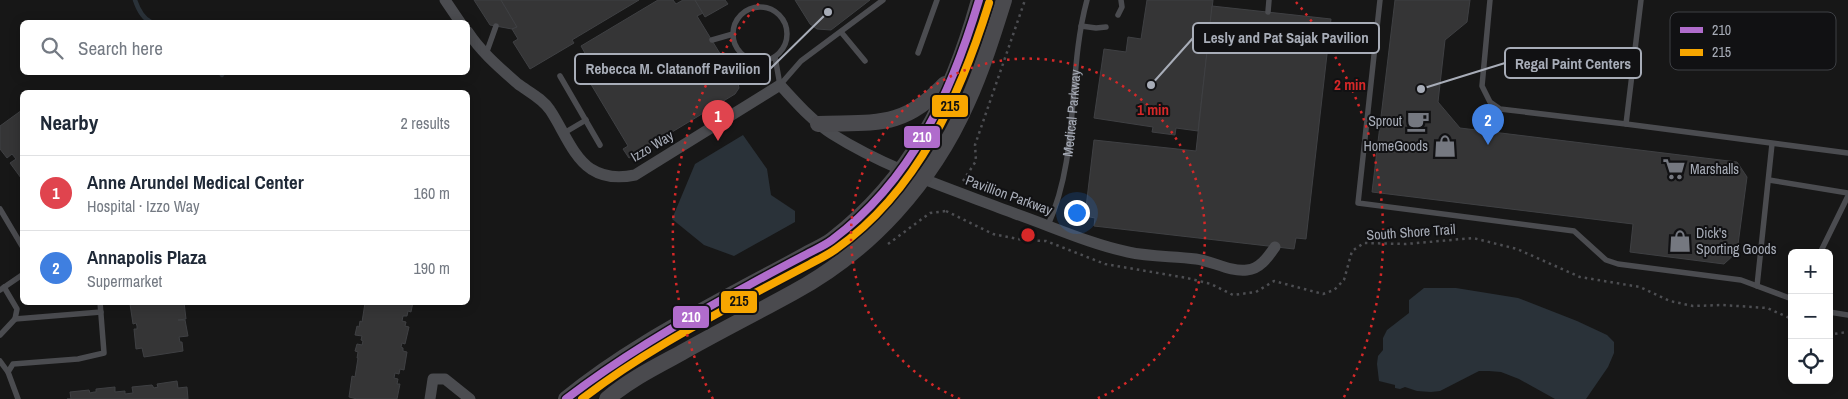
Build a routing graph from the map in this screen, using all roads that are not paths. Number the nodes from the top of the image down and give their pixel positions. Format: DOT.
graph roads {
  1 [pos="445,0"];
  2 [pos="883,0"];
  3 [pos="937,0"];
  4 [pos="979,0"];
  5 [pos="1004,0"];
  6 [pos="1087,0"];
  7 [pos="1121,0"];
  8 [pos="1269,0"];
  9 [pos="1380,0"];
  10 [pos="1490,0"];
  11 [pos="1641,0"];
  12 [pos="1268,12"];
  13 [pos="1118,15"];
  14 [pos="459,20"];
  15 [pos="496,26"];
  16 [pos="1081,26"];
  17 [pos="1106,27"];
  18 [pos="841,32"];
  19 [pos="733,34"];
  20 [pos="470,35"];
  21 [pos="712,40"];
  22 [pos="918,53"];
  23 [pos="486,54"];
  24 [pos="775,57"];
  25 [pos="865,61"];
  26 [pos="954,75"];
  27 [pos="560,76"];
  28 [pos="780,85"];
  29 [pos="586,120"];
  30 [pos="818,124"];
  31 [pos="1626,124"];
  32 [pos="564,133"];
  33 [pos="1772,144"];
  34 [pos="600,145"];
  35 [pos="1848,154"];
  36 [pos="902,170"];
  37 [pos="923,180"];
  38 [pos="1768,180"];
  39 [pos="1848,192"];
  40 [pos="1848,196"];
  41 [pos="0,209"];
  42 [pos="1048,225"];
  43 [pos="20,243"];
  44 [pos="1275,247"];
  45 [pos="1822,249"];
  46 [pos="20,276"];
  47 [pos="1757,286"];
  48 [pos="2,288"];
  49 [pos="1788,298"];
  50 [pos="100,305"];
  51 [pos="101,312"];
  52 [pos="1833,313"];
  53 [pos="1848,315"];
  54 [pos="15,319"];
  55 [pos="0,335"];
  56 [pos="0,361"];
  57 [pos="8,372"];
  58 [pos="18,399"];
  59 [pos="430,399"];
  60 [pos="470,399"];
  61 [pos="566,399"];
  62 [pos="607,399"];
  1 -- 14 [label="street"];
  2 -- 18 [label="lane"];
  3 -- 22 [label="lane"];
  4 -- 26 [label="main road"];
  5 -- 37 [label="main road"];
  6 -- 16 [label="lane, Medical Parkway"];
  7 -- 13 [label="lane"];
  8 -- 12 [label="lane"];
  9 -- 47 [label="lane"];
  10 -- 31 [label="lane"];
  11 -- 31 [label="lane"];
  15 -- 23 [label="lane"];
  16 -- 17 [label="lane"];
  16 -- 42 [label="lane, Medical Parkway"];
  18 -- 25 [label="lane"];
  18 -- 28 [label="lane"];
  19 -- 21 [label="lane"];
  19 -- 24 [label="lane"];
  19 -- 24 [label="lane"];
  20 -- 23 [label="street, Izzo Way"];
  23 -- 32 [label="street, Izzo Way"];
  24 -- 28 [label="lane"];
  26 -- 30 [label="main road"];
  26 -- 36 [label="main road"];
  27 -- 29 [label="lane"];
  28 -- 30 [label="street, Pavillion Parkway"];
  28 -- 32 [label="street, Izzo Way"];
  29 -- 32 [label="lane"];
  29 -- 34 [label="lane"];
  30 -- 36 [label="street, Pavillion Parkway"];
  31 -- 33 [label="lane"];
  33 -- 35 [label="lane"];
  33 -- 38 [label="lane"];
  36 -- 37 [label="street, Pavillion Parkway"];
  36 -- 61 [label="main road"];
  37 -- 42 [label="street, Pavillion Parkway"];
  37 -- 62 [label="main road"];
  38 -- 39 [label="lane"];
  38 -- 47 [label="lane"];
  40 -- 45 [label="lane"];
  41 -- 43 [label="lane"];
  42 -- 44 [label="street, Pavillion Parkway"];
  46 -- 48 [label="lane"];
  47 -- 49 [label="lane"];
  48 -- 54 [label="lane"];
  50 -- 51 [label="lane"];
  51 -- 54 [label="lane"];
  51 -- 57 [label="lane"];
  52 -- 53 [label="lane"];
  54 -- 55 [label="lane"];
  56 -- 57 [label="lane"];
  57 -- 58 [label="lane"];
  59 -- 60 [label="street"];
}
